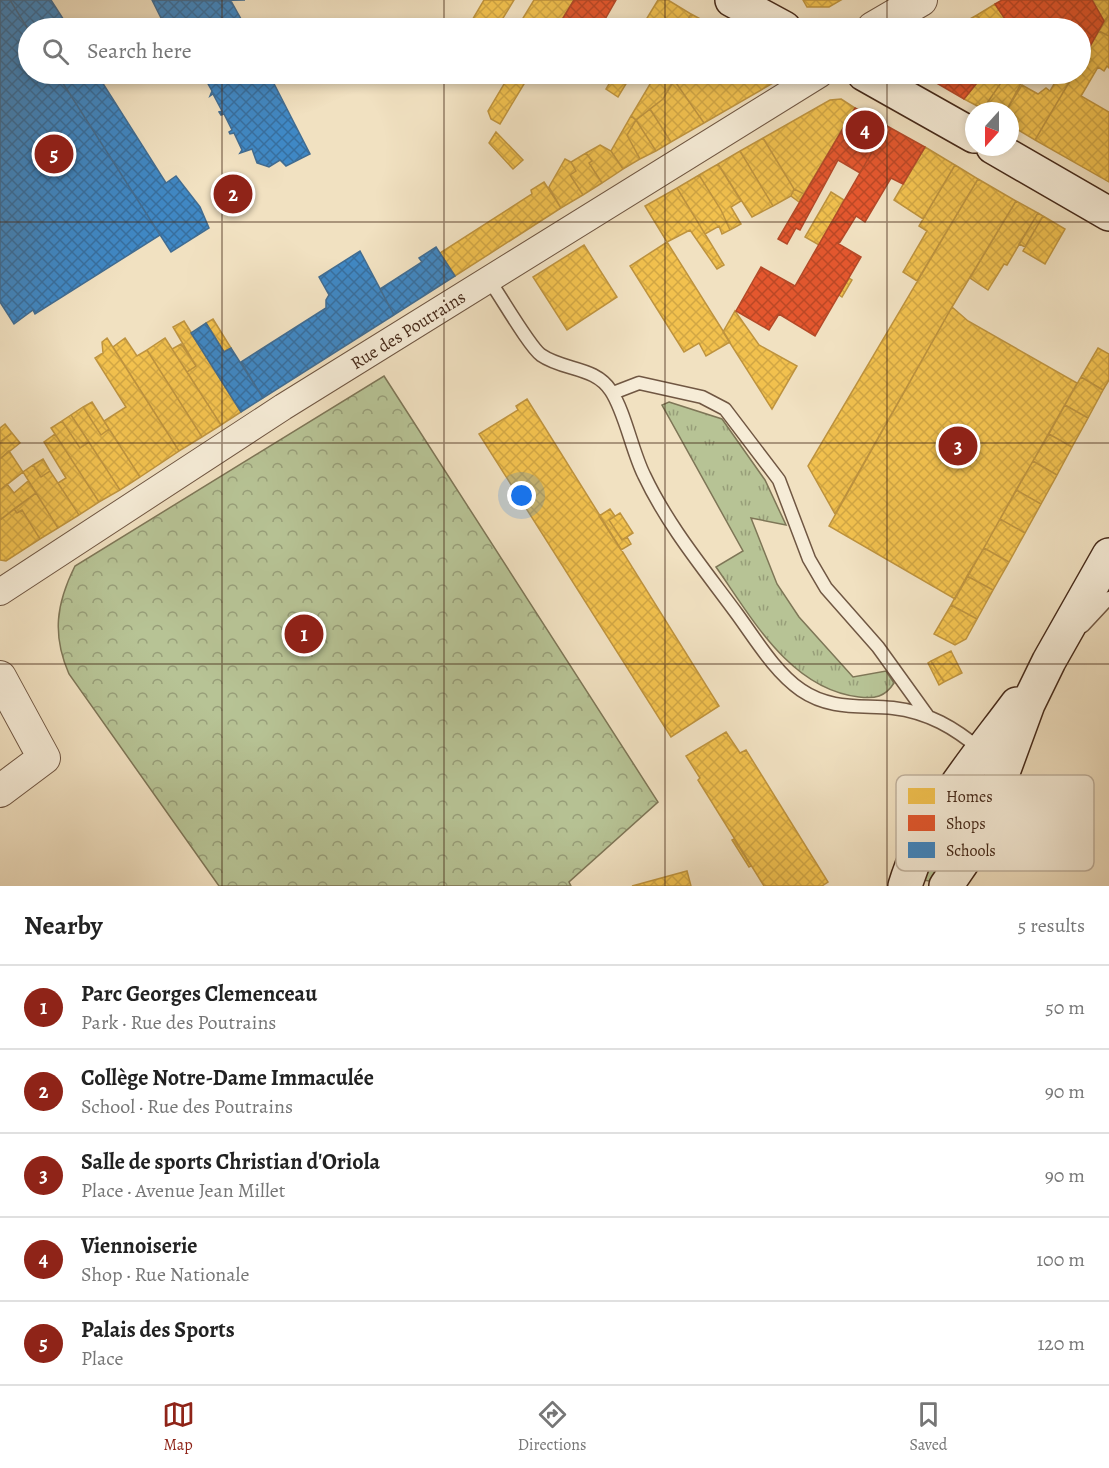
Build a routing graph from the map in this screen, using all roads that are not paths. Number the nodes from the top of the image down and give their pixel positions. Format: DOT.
graph roads {
  1 [pos="732,0"];
  2 [pos="921,0"];
  3 [pos="765,18"];
  4 [pos="890,18"];
  5 [pos="803,84"];
  6 [pos="882,84"];
  7 [pos="965,131"];
  8 [pos="1009,156"];
  9 [pos="1109,214"];
  10 [pos="489,280"];
  11 [pos="613,393"];
  12 [pos="1109,555"];
  13 [pos="0,592"];
  14 [pos="1109,598"];
  15 [pos="1049,661"];
  16 [pos="0,677"];
  17 [pos="927,715"];
  18 [pos="982,751"];
  19 [pos="965,775"];
  20 [pos="1002,775"];
  21 [pos="0,791"];
  22 [pos="956,871"];
  23 [pos="946,886"];
  1 -- 3 [label="main road"];
  2 -- 4 [label="street"];
  5 -- 10 [label="street, Rue des Poutrains"];
  6 -- 7 [label="main road"];
  8 -- 9 [label="main road"];
  10 -- 11 [label="lane"];
  10 -- 13 [label="street, Rue des Poutrains"];
  11 -- 17 [label="lane"];
  11 -- 17 [label="lane"];
  12 -- 15 [label="main road"];
  14 -- 15 [label="lane"];
  15 -- 18 [label="main road"];
  15 -- 20 [label="main road"];
  16 -- 21 [label="street"];
  17 -- 18 [label="lane"];
  18 -- 19 [label="main road"];
  22 -- 23 [label="main road"];
}
